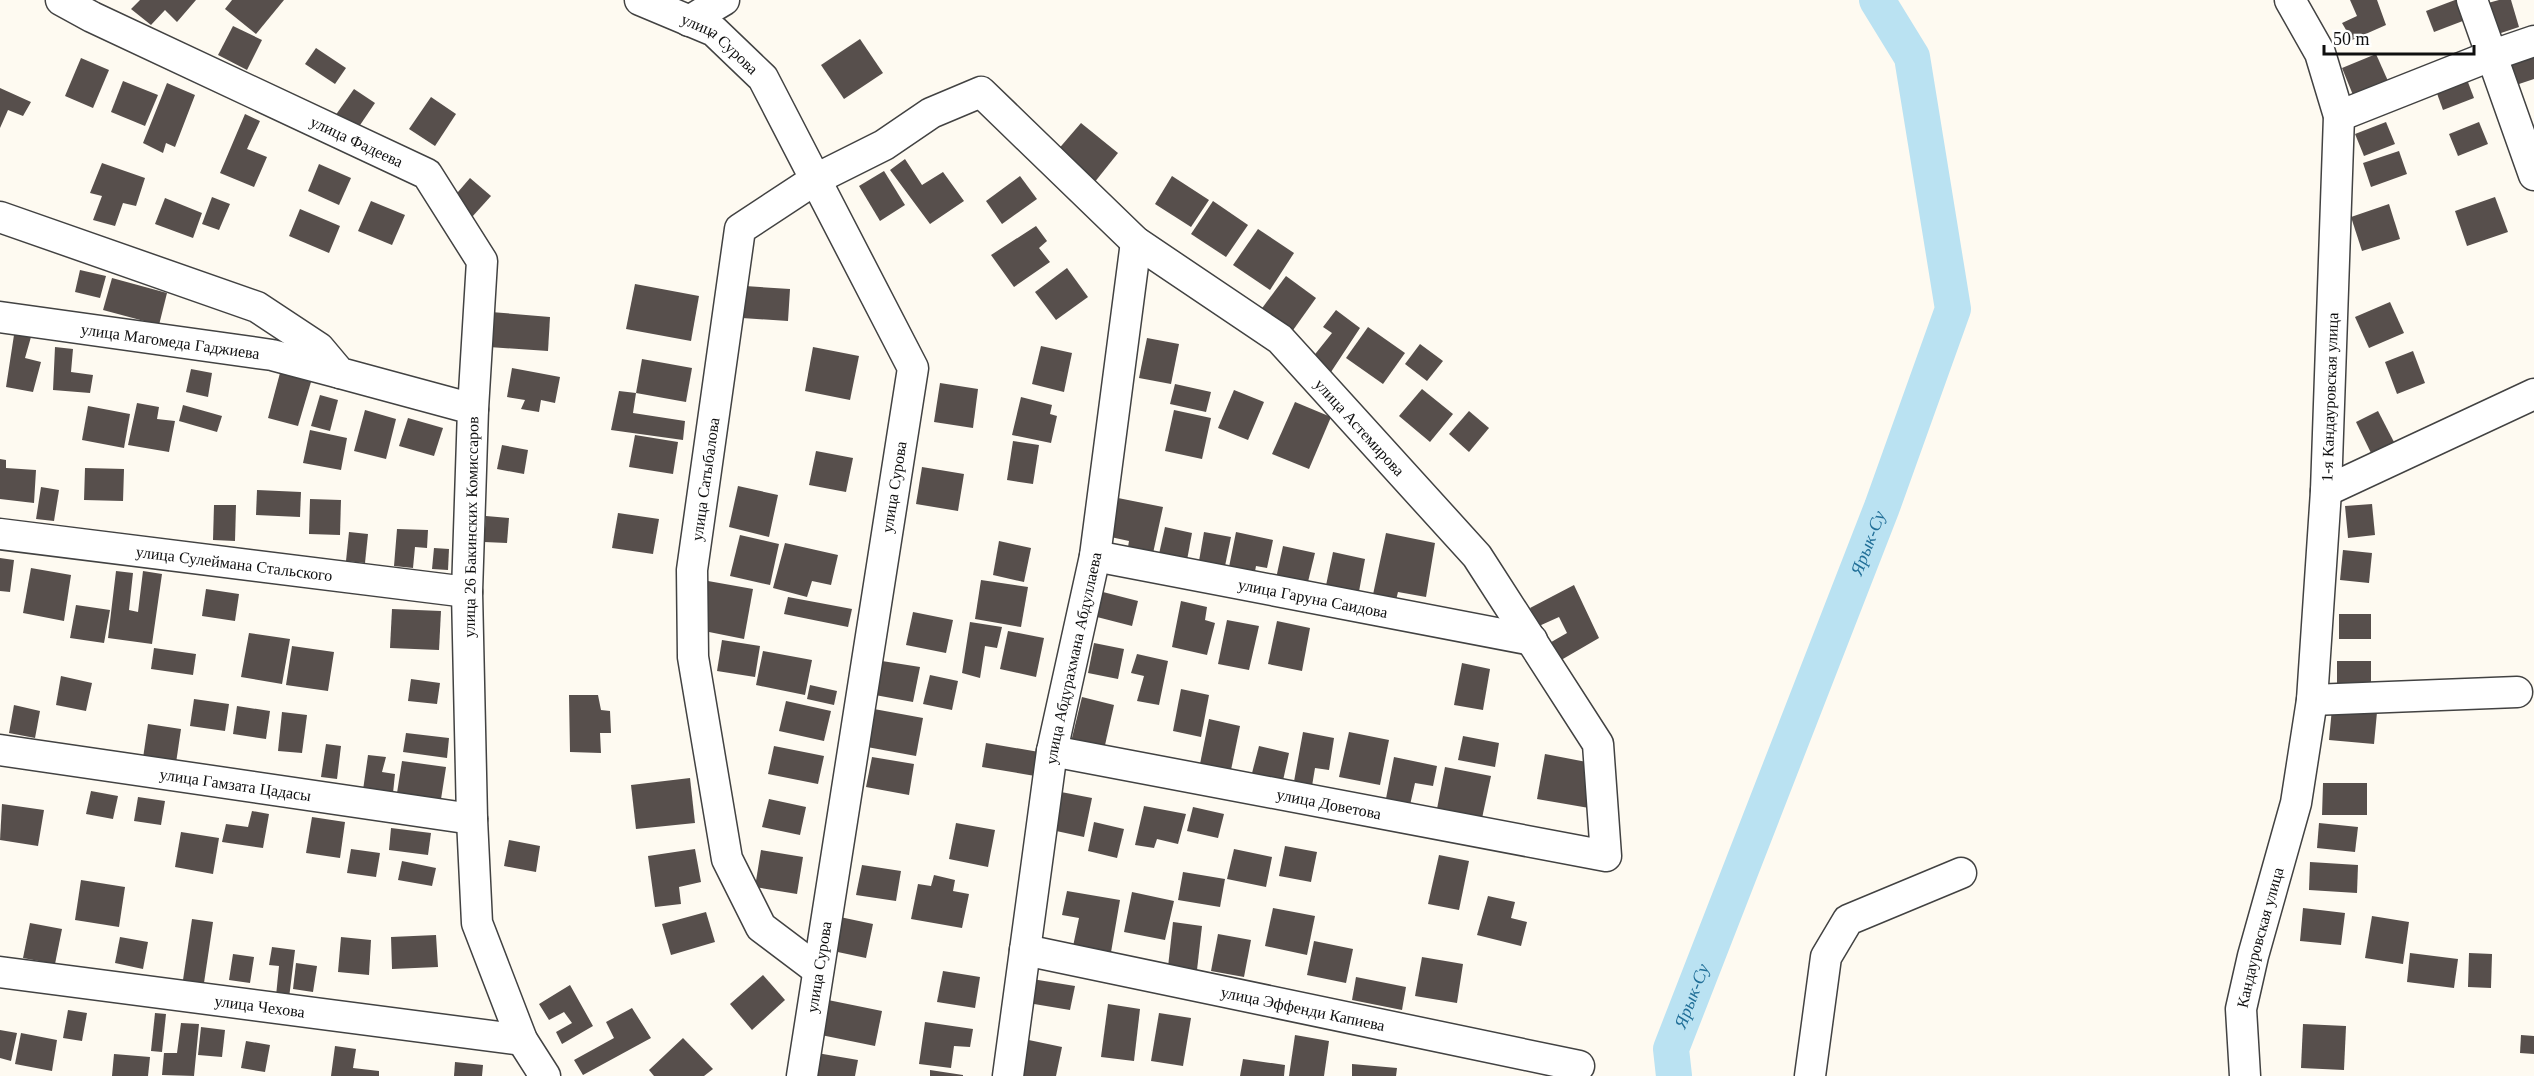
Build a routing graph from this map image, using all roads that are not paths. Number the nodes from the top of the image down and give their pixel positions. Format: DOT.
graph roads {
  1 [pos="61,0"];
  2 [pos="640,0"];
  3 [pos="724,0"];
  4 [pos="2290,0"];
  5 [pos="2472,0"];
  6 [pos="101,8"];
  7 [pos="689,21"];
  8 [pos="2534,41"];
  9 [pos="2493,55"];
  10 [pos="981,92"];
  11 [pos="2338,117"];
  12 [pos="2534,176"];
  13 [pos="816,179"];
  14 [pos="0,217"];
  15 [pos="1136,242"];
  16 [pos="0,317"];
  17 [pos="340,373"];
  18 [pos="2534,394"];
  19 [pos="473,409"];
  20 [pos="2326,491"];
  21 [pos="0,534"];
  22 [pos="1095,556"];
  23 [pos="467,592"];
  24 [pos="1532,640"];
  25 [pos="2517,692"];
  26 [pos="2312,699"];
  27 [pos="0,750"];
  28 [pos="1052,751"];
  29 [pos="2296,803"];
  30 [pos="472,819"];
  31 [pos="1606,856"];
  32 [pos="1961,873"];
  33 [pos="1025,950"];
  34 [pos="818,970"];
  35 [pos="0,972"];
  36 [pos="522,1040"];
  37 [pos="1579,1066"];
  38 [pos="544,1076"];
  39 [pos="801,1076"];
  40 [pos="1008,1076"];
  41 [pos="1810,1076"];
  42 [pos="2245,1076"];
  1 -- 6 [label="street, улица Фадеева"];
  2 -- 7 [label="street, улица Сурова"];
  3 -- 7 [label="street"];
  4 -- 11 [label="street, 1-я Кандауровская улица"];
  5 -- 9 [label="street"];
  6 -- 19 [label="street, улица Фадеева"];
  7 -- 13 [label="street, улица Сурова"];
  8 -- 9 [label="street"];
  9 -- 11 [label="street"];
  9 -- 12 [label="street"];
  10 -- 13 [label="street, улица Сатыбалова"];
  10 -- 15 [label="street, улица Астемирова"];
  11 -- 20 [label="street, 1-я Кандауровская улица"];
  13 -- 34 [label="street, улица Сурова"];
  13 -- 34 [label="street, улица Сатыбалова"];
  14 -- 17 [label="street"];
  15 -- 22 [label="street, улица Абдурахмана Абдуллаева"];
  15 -- 24 [label="street, улица Астемирова"];
  16 -- 17 [label="street, улица Магомеда Гаджиева"];
  17 -- 19 [label="street, улица 26 Бакинских Комиссаров"];
  18 -- 20 [label="street"];
  19 -- 23 [label="street, улица 26 Бакинских Комиссаров"];
  20 -- 26 [label="street, 1-я Кандауровская улица"];
  21 -- 23 [label="street, улица Сулеймана Стальского"];
  22 -- 24 [label="street, улица Гаруна Саидова"];
  22 -- 28 [label="street, улица Абдурахмана Абдуллаева"];
  23 -- 30 [label="street, улица 26 Бакинских Комиссаров"];
  24 -- 31 [label="street, улица Астемирова"];
  25 -- 26 [label="street"];
  26 -- 29 [label="street, 1-я Кандауровская улица"];
  27 -- 30 [label="street, улица Гамзата Цадасы"];
  28 -- 31 [label="street, улица Доветова"];
  28 -- 33 [label="street, улица Абдурахмана Абдуллаева"];
  29 -- 42 [label="street, Кандауровская улица"];
  30 -- 36 [label="street, улица 26 Бакинских Комиссаров"];
  32 -- 41 [label="street"];
  33 -- 37 [label="street, улица Эффенди Капиева"];
  33 -- 40 [label="street, улица Абдурахмана Абдуллаева"];
  34 -- 39 [label="street, улица Сурова"];
  35 -- 36 [label="street, улица Чехова"];
  36 -- 38 [label="street, улица 26 Бакинских Комиссаров"];
}
